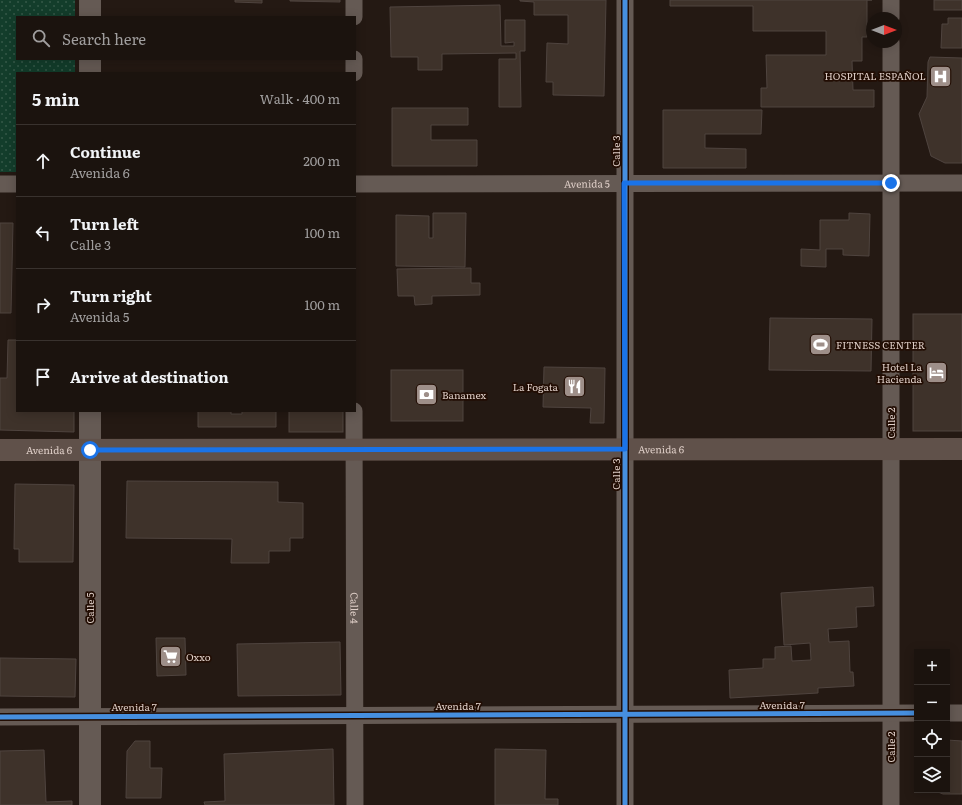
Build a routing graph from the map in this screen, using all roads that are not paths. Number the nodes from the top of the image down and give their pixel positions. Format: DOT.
graph roads {
  1 [pos="90,0"];
  2 [pos="354,0"];
  3 [pos="624,0"];
  4 [pos="891,0"];
  5 [pos="891,12"];
  6 [pos="90,16"];
  7 [pos="354,16"];
  8 [pos="891,48"];
  9 [pos="90,60"];
  10 [pos="354,60"];
  11 [pos="90,72"];
  12 [pos="354,72"];
  13 [pos="624,183"];
  14 [pos="891,183"];
  15 [pos="962,183"];
  16 [pos="0,184"];
  17 [pos="16,184"];
  18 [pos="356,184"];
  19 [pos="90,412"];
  20 [pos="354,412"];
  21 [pos="891,448"];
  22 [pos="354,449"];
  23 [pos="625,449"];
  24 [pos="962,449"];
  25 [pos="0,450"];
  26 [pos="90,450"];
  27 [pos="891,713"];
  28 [pos="914,713"];
  29 [pos="950,713"];
  30 [pos="962,713"];
  31 [pos="625,714"];
  32 [pos="355,715"];
  33 [pos="90,716"];
  34 [pos="0,717"];
  35 [pos="90,805"];
  36 [pos="355,805"];
  37 [pos="625,805"];
  38 [pos="891,805"];
  1 -- 6 [label="street"];
  2 -- 7 [label="street"];
  3 -- 13 [label="street, Calle 3"];
  4 -- 5 [label="street"];
  8 -- 14 [label="street, Calle 2"];
  9 -- 11 [label="street"];
  10 -- 12 [label="street"];
  13 -- 14 [label="street, Avenida 5"];
  13 -- 18 [label="street, Avenida 5"];
  13 -- 23 [label="street, Calle 3"];
  14 -- 15 [label="street, Avenida 5"];
  14 -- 21 [label="street, Calle 2"];
  16 -- 17 [label="street"];
  19 -- 26 [label="street, Calle 5"];
  20 -- 22 [label="street, Calle 4"];
  21 -- 23 [label="main road, Avenida 6"];
  21 -- 24 [label="main road, Avenida 6"];
  21 -- 27 [label="street, Calle 2"];
  22 -- 23 [label="main road, Avenida 6"];
  22 -- 26 [label="main road, Avenida 6"];
  22 -- 32 [label="street, Calle 4"];
  23 -- 31 [label="street, Calle 3"];
  25 -- 26 [label="main road, Avenida 6"];
  26 -- 33 [label="street, Calle 5"];
  27 -- 28 [label="street, Avenida 7"];
  27 -- 31 [label="street, Avenida 7"];
  27 -- 38 [label="street, Calle 2"];
  29 -- 30 [label="street"];
  31 -- 32 [label="street, Avenida 7"];
  31 -- 37 [label="street, Calle 3"];
  32 -- 33 [label="street, Avenida 7"];
  32 -- 36 [label="street, Calle 4"];
  33 -- 34 [label="street, Avenida 7"];
  33 -- 35 [label="street, Calle 5"];
}
